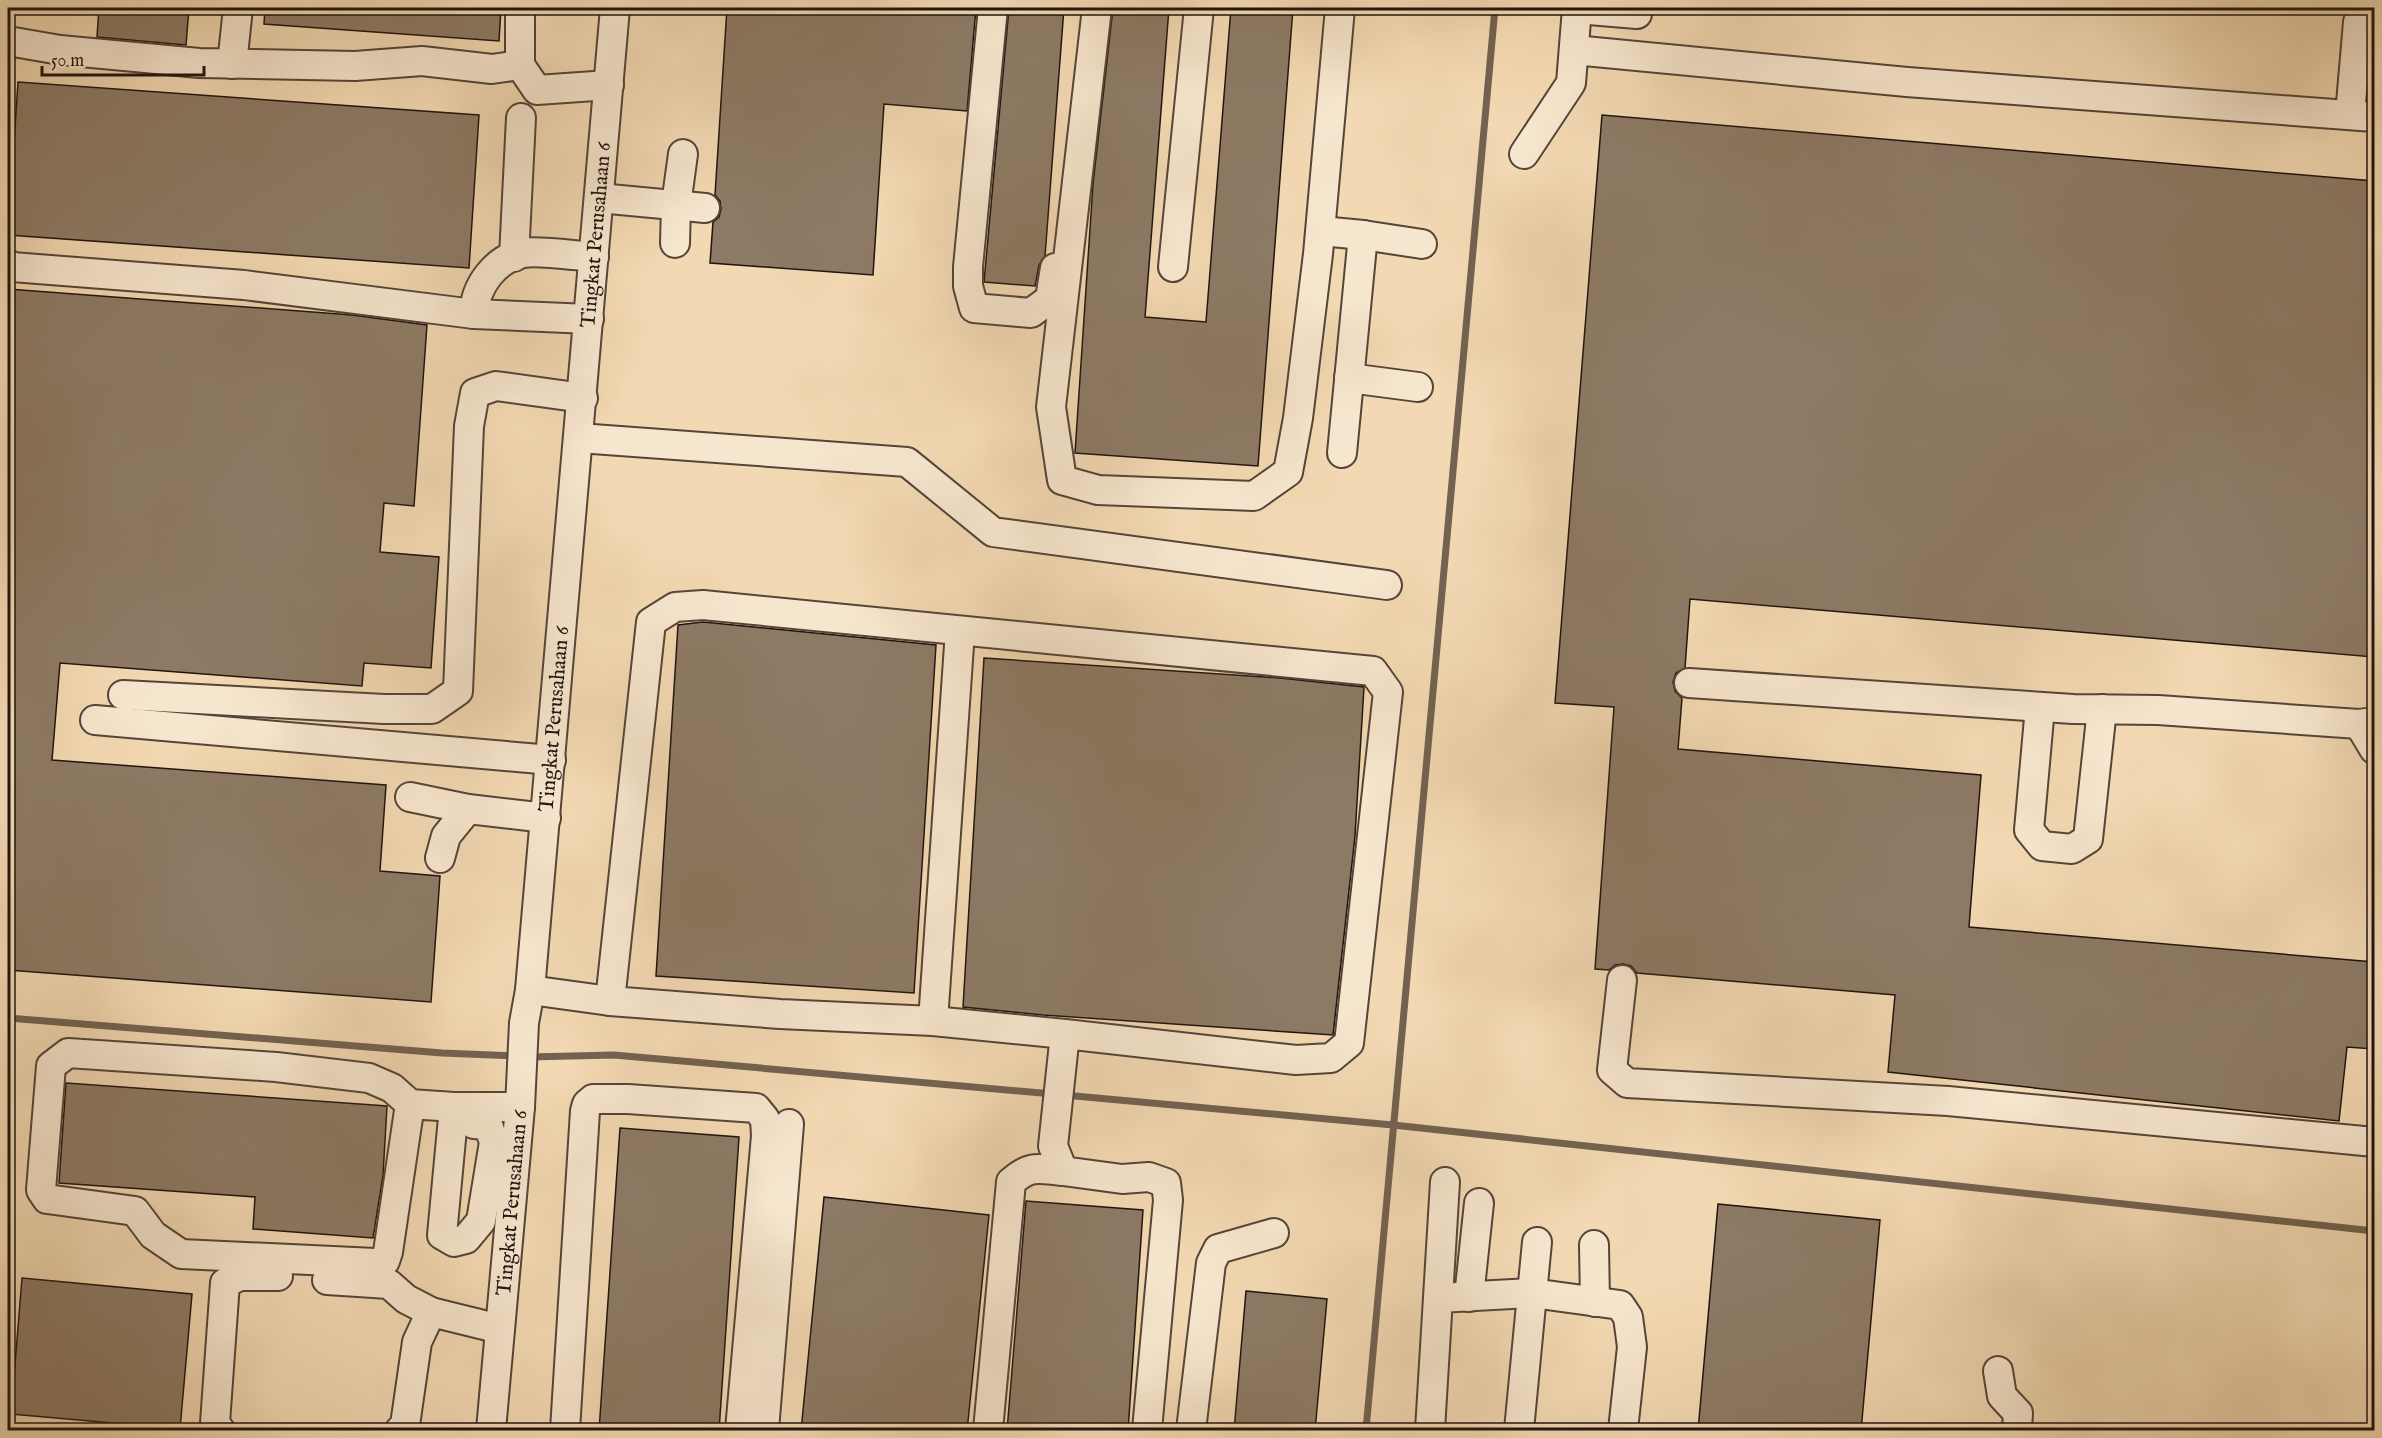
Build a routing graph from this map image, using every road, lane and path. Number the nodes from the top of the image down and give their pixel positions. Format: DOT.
graph roads {
  1 [pos="238,8"];
  2 [pos="520,8"];
  3 [pos="615,8"];
  4 [pos="993,8"];
  5 [pos="1077,8"];
  6 [pos="1097,8"];
  7 [pos="1199,8"];
  8 [pos="1340,8"];
  9 [pos="1577,8"];
  10 [pos="1638,8"];
  11 [pos="2358,22"];
  12 [pos="8,41"];
  13 [pos="1574,50"];
  14 [pos="232,64"];
  15 [pos="520,65"];
  16 [pos="609,85"];
  17 [pos="2362,116"];
  18 [pos="521,118"];
  19 [pos="683,154"];
  20 [pos="1524,154"];
  21 [pos="600,198"];
  22 [pos="676,205"];
  23 [pos="705,208"];
  24 [pos="1321,231"];
  25 [pos="1362,235"];
  26 [pos="675,243"];
  27 [pos="1422,244"];
  28 [pos="514,257"];
  29 [pos="594,257"];
  30 [pos="8,264"];
  31 [pos="1173,267"];
  32 [pos="474,314"];
  33 [pos="589,319"];
  34 [pos="1349,378"];
  35 [pos="1418,387"];
  36 [pos="583,398"];
  37 [pos="579,438"];
  38 [pos="1342,453"];
  39 [pos="1387,585"];
  40 [pos="960,631"];
  41 [pos="1689,683"];
  42 [pos="123,695"];
  43 [pos="2040,707"];
  44 [pos="2102,709"];
  45 [pos="95,720"];
  46 [pos="2367,723"];
  47 [pos="2374,749"];
  48 [pos="551,760"];
  49 [pos="410,797"];
  50 [pos="468,809"];
  51 [pos="546,818"];
  52 [pos="440,858"];
  53 [pos="1622,980"];
  54 [pos="530,990"];
  55 [pos="610,1001"];
  56 [pos="933,1021"];
  57 [pos="1065,1034"];
  58 [pos="410,1104"];
  59 [pos="520,1107"];
  60 [pos="789,1124"];
  61 [pos="2374,1142"];
  62 [pos="1058,1159"];
  63 [pos="1445,1182"];
  64 [pos="1479,1203"];
  65 [pos="1274,1233"];
  66 [pos="1537,1242"];
  67 [pos="1594,1245"];
  68 [pos="1532,1293"];
  69 [pos="1469,1297"];
  70 [pos="1438,1298"];
  71 [pos="1594,1302"];
  72 [pos="431,1312"];
  73 [pos="500,1329"];
  74 [pos="1998,1371"];
  75 [pos="220,1431"];
  76 [pos="400,1431"];
  77 [pos="491,1431"];
  78 [pos="565,1431"];
  79 [pos="740,1431"];
  80 [pos="764,1431"];
  81 [pos="988,1431"];
  82 [pos="1147,1431"];
  83 [pos="1191,1431"];
  84 [pos="1430,1431"];
  85 [pos="1519,1431"];
  86 [pos="1623,1431"];
  87 [pos="2018,1431"];
  1 -- 14 [label="street"];
  2 -- 15 [label="street"];
  3 -- 16 [label="street, Tingkat Perusahaan 6"];
  4 -- 5 [label="street"];
  6 -- 24 [label="street"];
  7 -- 31 [label="street"];
  8 -- 24 [label="street"];
  9 -- 10 [label="street"];
  9 -- 13 [label="street"];
  11 -- 17 [label="street"];
  12 -- 14 [label="street"];
  13 -- 17 [label="street"];
  13 -- 20 [label="street"];
  14 -- 15 [label="street"];
  15 -- 16 [label="street"];
  16 -- 21 [label="street, Tingkat Perusahaan 6"];
  18 -- 28 [label="street"];
  19 -- 22 [label="street"];
  21 -- 22 [label="street"];
  21 -- 29 [label="street, Tingkat Perusahaan 6"];
  22 -- 23 [label="street"];
  22 -- 26 [label="street"];
  24 -- 25 [label="street"];
  25 -- 27 [label="street"];
  25 -- 34 [label="street"];
  28 -- 29 [label="street"];
  28 -- 32 [label="street"];
  29 -- 33 [label="street, Tingkat Perusahaan 6"];
  30 -- 32 [label="street"];
  32 -- 33 [label="street"];
  33 -- 36 [label="street, Tingkat Perusahaan 6"];
  34 -- 35 [label="street"];
  34 -- 38 [label="street"];
  36 -- 37 [label="street, Tingkat Perusahaan 6"];
  36 -- 42 [label="street"];
  37 -- 39 [label="street"];
  37 -- 48 [label="street, Tingkat Perusahaan 6"];
  40 -- 55 [label="street"];
  40 -- 56 [label="street"];
  40 -- 57 [label="street"];
  41 -- 43 [label="street"];
  43 -- 44 [label="street"];
  43 -- 44 [label="street"];
  44 -- 46 [label="street"];
  45 -- 48 [label="street"];
  46 -- 47 [label="street"];
  48 -- 51 [label="street, Tingkat Perusahaan 6"];
  49 -- 50 [label="street"];
  50 -- 51 [label="street"];
  50 -- 52 [label="street"];
  51 -- 54 [label="street, Tingkat Perusahaan 6"];
  53 -- 61 [label="street"];
  54 -- 55 [label="street"];
  54 -- 59 [label="street, Tingkat Perusahaan 6"];
  55 -- 56 [label="street"];
  56 -- 57 [label="street"];
  57 -- 62 [label="street"];
  58 -- 58 [label="street"];
  58 -- 59 [label="street"];
  59 -- 73 [label="street, Tingkat Perusahaan 6"];
  60 -- 80 [label="street"];
  62 -- 81 [label="street"];
  62 -- 82 [label="street"];
  63 -- 70 [label="street"];
  64 -- 69 [label="street"];
  65 -- 83 [label="street"];
  66 -- 68 [label="street"];
  67 -- 71 [label="street"];
  68 -- 69 [label="street"];
  68 -- 71 [label="street"];
  68 -- 85 [label="street"];
  69 -- 70 [label="street"];
  70 -- 84 [label="street"];
  71 -- 86 [label="street"];
  72 -- 73 [label="street"];
  72 -- 75 [label="street"];
  72 -- 76 [label="street"];
  73 -- 77 [label="street, Tingkat Perusahaan 6"];
  74 -- 87 [label="street"];
  78 -- 79 [label="street"];
}
